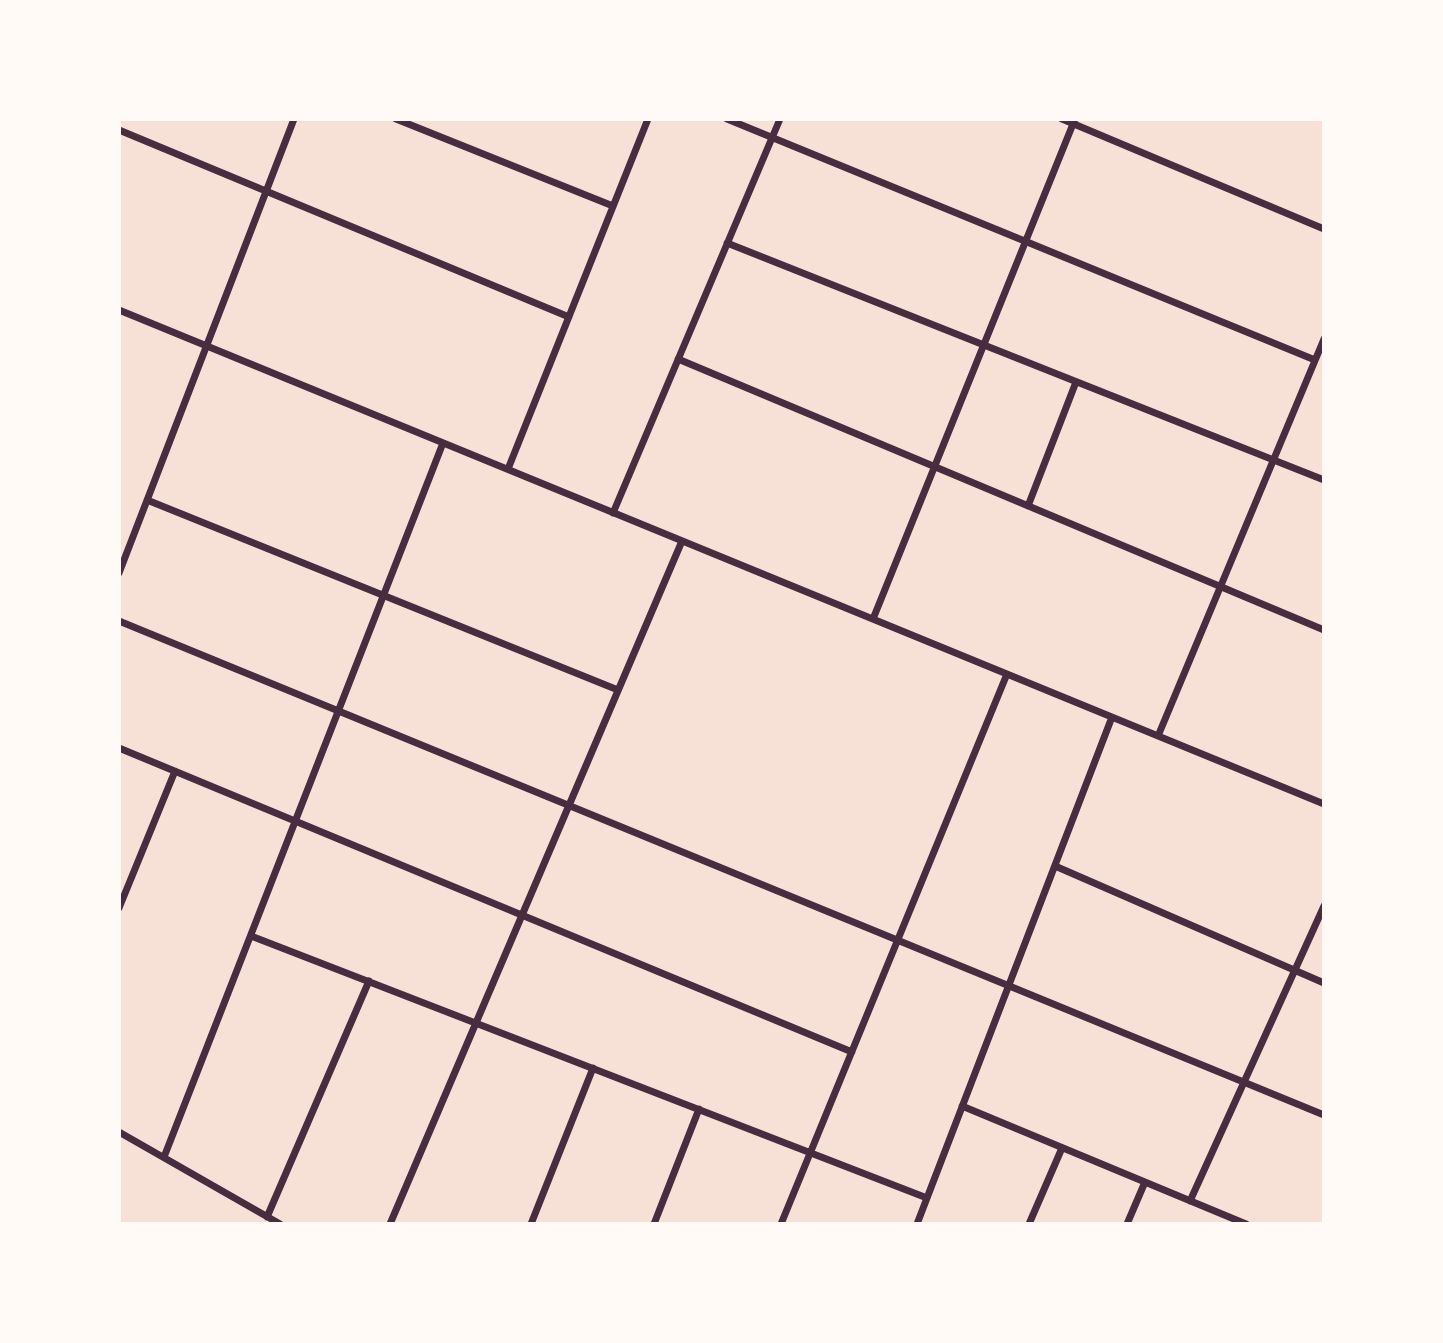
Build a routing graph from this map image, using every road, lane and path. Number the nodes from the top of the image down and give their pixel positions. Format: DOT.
graph roads {
  1 [pos="294,119"];
  2 [pos="396,119"];
  3 [pos="648,119"];
  4 [pos="727,119"];
  5 [pos="780,119"];
  6 [pos="1062,119"];
  7 [pos="1074,121"];
  8 [pos="119,130"];
  9 [pos="772,138"];
  10 [pos="266,191"];
  11 [pos="613,206"];
  12 [pos="1324,229"];
  13 [pos="1026,242"];
  14 [pos="727,243"];
  15 [pos="119,310"];
  16 [pos="569,317"];
  17 [pos="1324,339"];
  18 [pos="984,345"];
  19 [pos="207,346"];
  20 [pos="678,359"];
  21 [pos="1315,360"];
  22 [pos="1076,382"];
  23 [pos="443,443"];
  24 [pos="1273,460"];
  25 [pos="935,467"];
  26 [pos="508,469"];
  27 [pos="1324,480"];
  28 [pos="147,500"];
  29 [pos="1028,506"];
  30 [pos="613,513"];
  31 [pos="682,541"];
  32 [pos="119,573"];
  33 [pos="1220,587"];
  34 [pos="384,593"];
  35 [pos="873,619"];
  36 [pos="119,621"];
  37 [pos="1324,631"];
  38 [pos="1007,674"];
  39 [pos="618,690"];
  40 [pos="339,710"];
  41 [pos="1112,717"];
  42 [pos="1158,736"];
  43 [pos="119,748"];
  44 [pos="175,771"];
  45 [pos="1324,804"];
  46 [pos="569,805"];
  47 [pos="295,821"];
  48 [pos="1055,866"];
  49 [pos="1324,906"];
  50 [pos="119,908"];
  51 [pos="522,915"];
  52 [pos="251,936"];
  53 [pos="897,940"];
  54 [pos="1295,970"];
  55 [pos="369,981"];
  56 [pos="1324,983"];
  57 [pos="1009,985"];
  58 [pos="476,1023"];
  59 [pos="852,1052"];
  60 [pos="593,1068"];
  61 [pos="1244,1082"];
  62 [pos="962,1106"];
  63 [pos="699,1109"];
  64 [pos="1324,1115"];
  65 [pos="119,1132"];
  66 [pos="1062,1148"];
  67 [pos="810,1152"];
  68 [pos="164,1157"];
  69 [pos="1145,1182"];
  70 [pos="927,1198"];
  71 [pos="1190,1201"];
  72 [pos="267,1217"];
  73 [pos="1232,1221"];
  74 [pos="280,1224"];
  75 [pos="390,1224"];
  76 [pos="531,1224"];
  77 [pos="654,1224"];
  78 [pos="781,1224"];
  79 [pos="917,1224"];
  80 [pos="1029,1224"];
  81 [pos="1127,1224"];
  82 [pos="1246,1224"];
  1 -- 10 [label="street"];
  2 -- 11 [label="street"];
  3 -- 11 [label="street"];
  4 -- 9 [label="street"];
  5 -- 9 [label="street"];
  6 -- 7 [label="street"];
  7 -- 12 [label="street"];
  7 -- 13 [label="street"];
  8 -- 10 [label="street"];
  9 -- 13 [label="street"];
  9 -- 14 [label="street"];
  10 -- 16 [label="street"];
  10 -- 19 [label="street"];
  11 -- 16 [label="street"];
  13 -- 18 [label="street"];
  13 -- 21 [label="street"];
  14 -- 18 [label="street"];
  14 -- 20 [label="street"];
  15 -- 19 [label="street"];
  16 -- 26 [label="street"];
  17 -- 21 [label="street"];
  18 -- 22 [label="street"];
  18 -- 25 [label="street"];
  19 -- 23 [label="street"];
  19 -- 28 [label="street"];
  20 -- 25 [label="street"];
  20 -- 30 [label="street"];
  21 -- 24 [label="street"];
  22 -- 24 [label="street"];
  22 -- 29 [label="street"];
  23 -- 26 [label="street"];
  23 -- 34 [label="street"];
  24 -- 27 [label="street"];
  24 -- 33 [label="street"];
  25 -- 29 [label="street"];
  25 -- 35 [label="street"];
  26 -- 30 [label="street"];
  28 -- 32 [label="street"];
  28 -- 34 [label="street"];
  29 -- 33 [label="street"];
  30 -- 31 [label="street"];
  31 -- 35 [label="street"];
  31 -- 39 [label="street"];
  33 -- 37 [label="street"];
  33 -- 42 [label="street"];
  34 -- 39 [label="street"];
  34 -- 40 [label="street"];
  35 -- 38 [label="street"];
  36 -- 40 [label="street"];
  38 -- 41 [label="street"];
  38 -- 53 [label="street"];
  39 -- 46 [label="street"];
  40 -- 46 [label="street"];
  40 -- 47 [label="street"];
  41 -- 42 [label="street"];
  41 -- 48 [label="street"];
  42 -- 45 [label="street"];
  43 -- 44 [label="street"];
  44 -- 47 [label="street"];
  44 -- 50 [label="street"];
  46 -- 51 [label="street"];
  46 -- 53 [label="street"];
  47 -- 51 [label="street"];
  47 -- 52 [label="street"];
  48 -- 54 [label="street"];
  48 -- 57 [label="street"];
  49 -- 54 [label="street"];
  51 -- 58 [label="street"];
  51 -- 59 [label="street"];
  52 -- 55 [label="street"];
  52 -- 68 [label="street"];
  53 -- 57 [label="street"];
  53 -- 59 [label="street"];
  54 -- 56 [label="street"];
  54 -- 61 [label="street"];
  55 -- 58 [label="street"];
  55 -- 72 [label="street"];
  57 -- 61 [label="street"];
  57 -- 62 [label="street"];
  58 -- 60 [label="street"];
  58 -- 75 [label="street"];
  59 -- 67 [label="street"];
  60 -- 63 [label="street"];
  60 -- 76 [label="street"];
  61 -- 64 [label="street"];
  61 -- 71 [label="street"];
  62 -- 66 [label="street"];
  62 -- 70 [label="street"];
  63 -- 67 [label="street"];
  63 -- 77 [label="street"];
  65 -- 68 [label="street"];
  66 -- 69 [label="street"];
  66 -- 80 [label="street"];
  67 -- 70 [label="street"];
  67 -- 78 [label="street"];
  68 -- 72 [label="street"];
  69 -- 71 [label="street"];
  69 -- 81 [label="street"];
  70 -- 79 [label="street"];
  71 -- 73 [label="street"];
  72 -- 74 [label="street"];
  73 -- 82 [label="street"];
}
